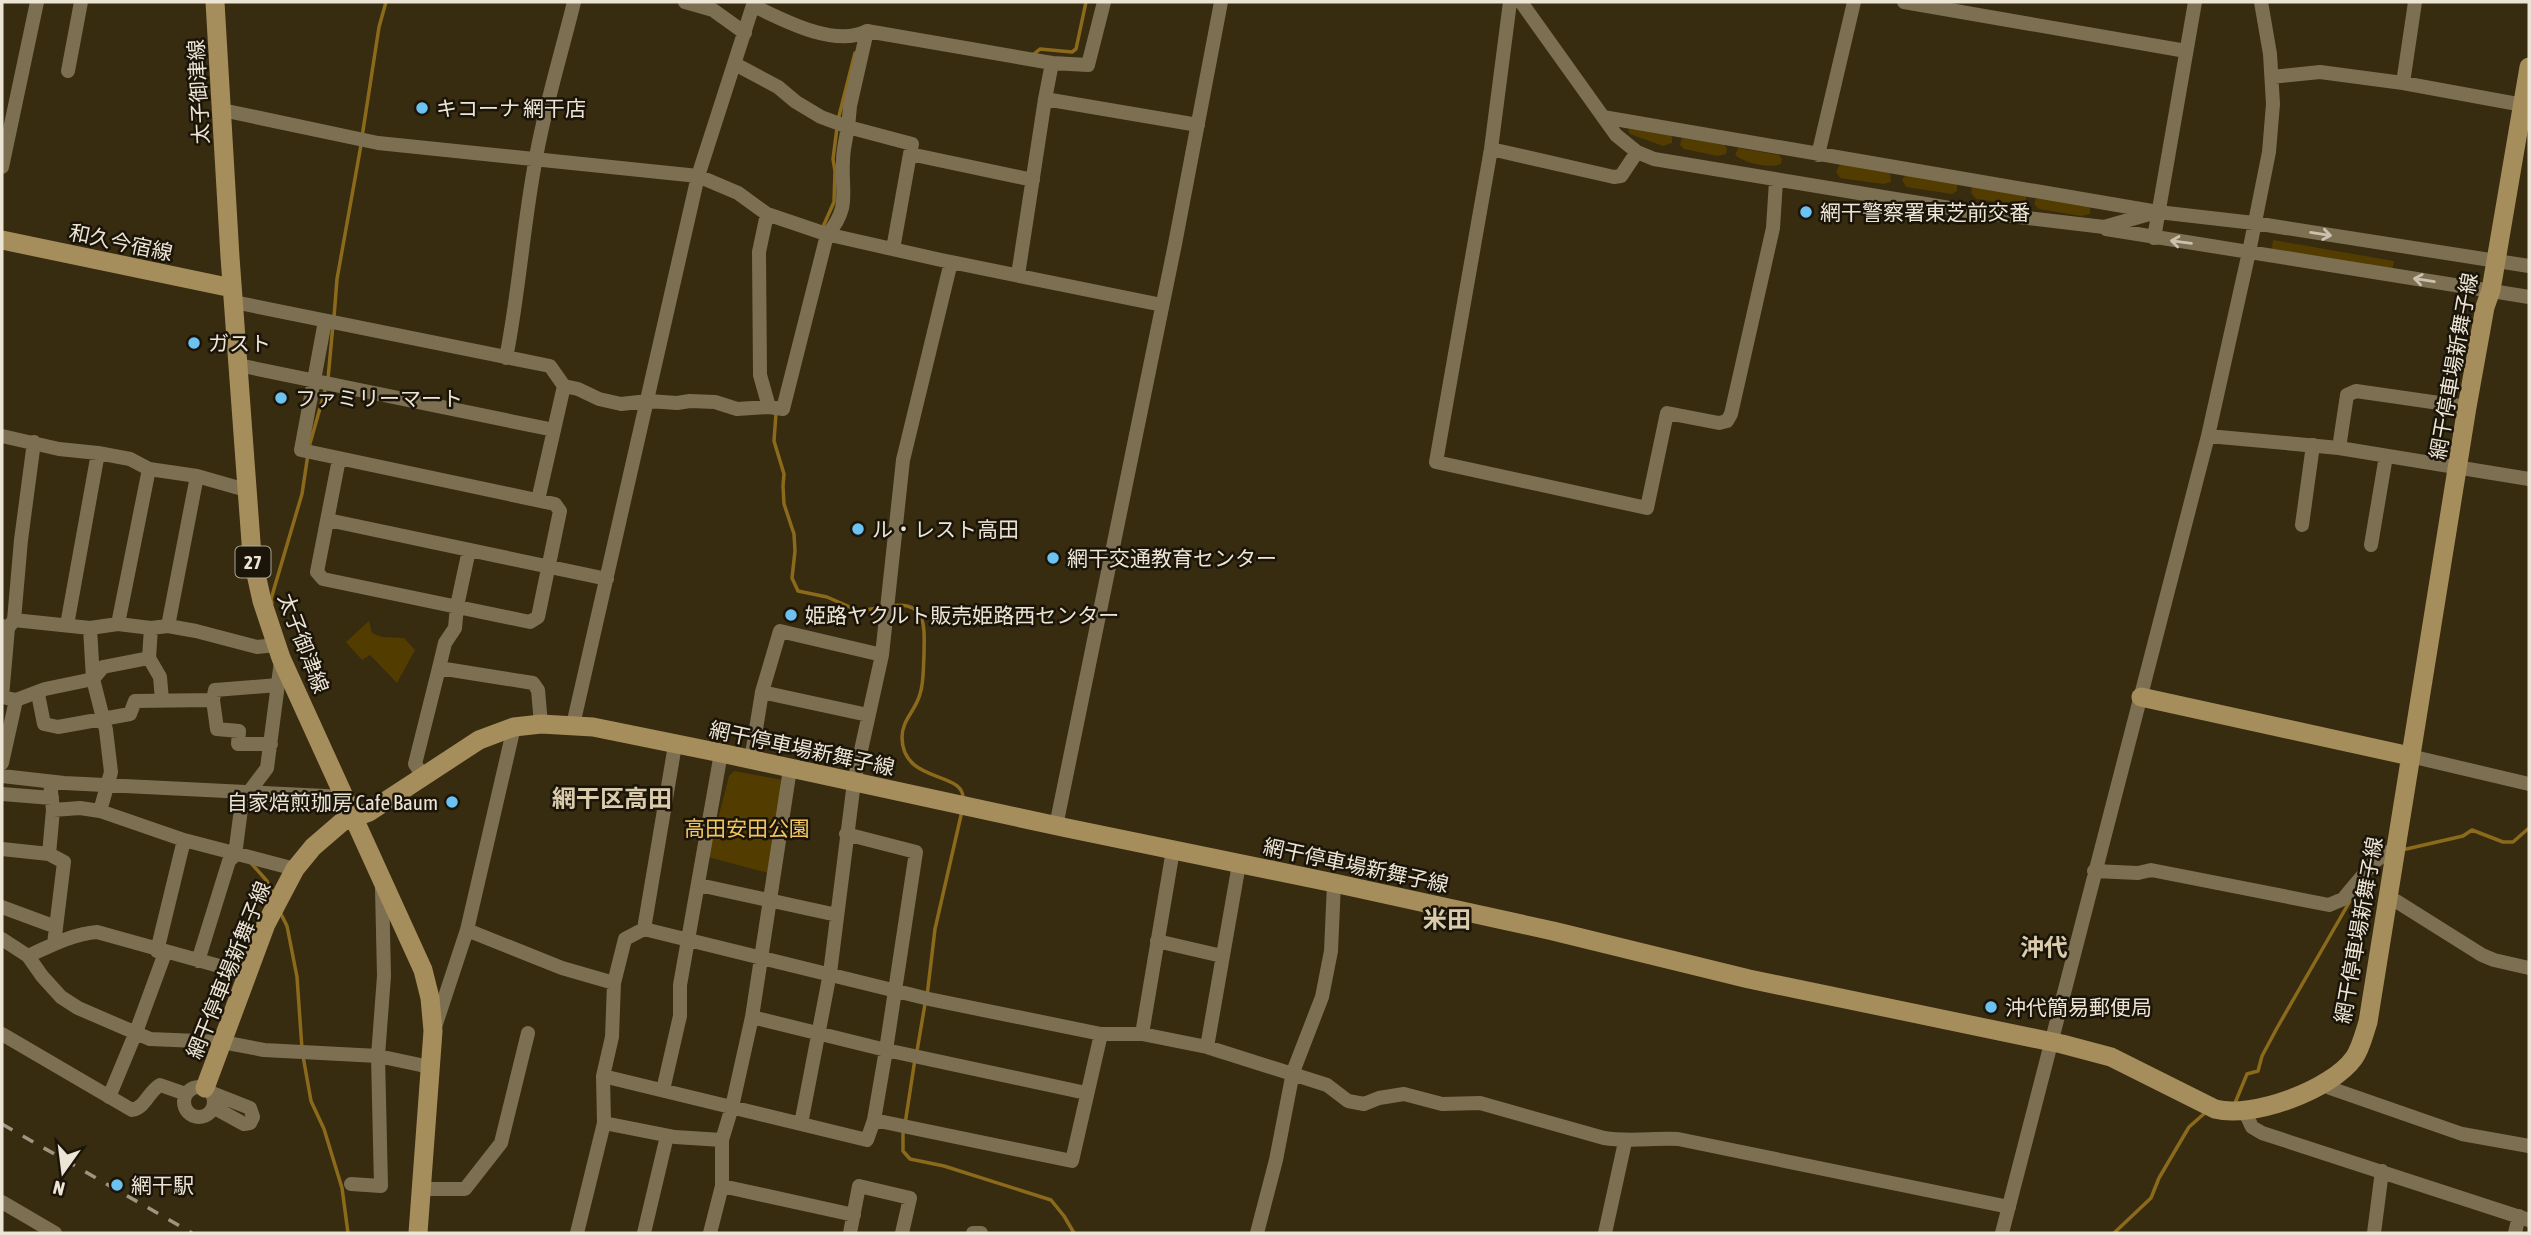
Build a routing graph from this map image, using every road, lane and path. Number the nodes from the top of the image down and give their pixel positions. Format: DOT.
graph roads {
  1 [pos="37,2"];
  2 [pos="81,2"];
  3 [pos="215,2"];
  4 [pos="574,2"];
  5 [pos="685,2"];
  6 [pos="1104,2"];
  7 [pos="1221,2"];
  8 [pos="1510,2"];
  9 [pos="1521,2"];
  10 [pos="1854,2"];
  11 [pos="1904,2"];
  12 [pos="2195,2"];
  13 [pos="2261,2"];
  14 [pos="2415,2"];
  15 [pos="754,4"];
  16 [pos="867,31"];
  17 [pos="745,33"];
  18 [pos="2186,51"];
  19 [pos="1052,63"];
  20 [pos="735,64"];
  21 [pos="2529,67"];
  22 [pos="68,71"];
  23 [pos="2272,77"];
  24 [pos="2403,83"];
  25 [pos="1045,99"];
  26 [pos="2523,105"];
  27 [pos="222,110"];
  28 [pos="1603,117"];
  29 [pos="841,124"];
  30 [pos="1198,125"];
  31 [pos="1491,149"];
  32 [pos="1637,152"];
  33 [pos="910,154"];
  34 [pos="1818,155"];
  35 [pos="535,160"];
  36 [pos="2,167"];
  37 [pos="698,176"];
  38 [pos="1033,180"];
  39 [pos="1776,181"];
  40 [pos="2158,212"];
  41 [pos="767,214"];
  42 [pos="2074,223"];
  43 [pos="2254,223"];
  44 [pos="823,233"];
  45 [pos="2154,238"];
  46 [pos="2,240"];
  47 [pos="893,249"];
  48 [pos="2249,252"];
  49 [pos="2496,261"];
  50 [pos="951,262"];
  51 [pos="2529,266"];
  52 [pos="1018,275"];
  53 [pos="2491,290"];
  54 [pos="233,295"];
  55 [pos="2529,297"];
  56 [pos="1162,305"];
  57 [pos="325,321"];
  58 [pos="506,358"];
  59 [pos="238,365"];
  60 [pos="315,379"];
  61 [pos="564,386"];
  62 [pos="648,401"];
  63 [pos="774,407"];
  64 [pos="2468,407"];
  65 [pos="554,430"];
  66 [pos="2,436"];
  67 [pos="2208,436"];
  68 [pos="34,442"];
  69 [pos="2313,445"];
  70 [pos="2339,447"];
  71 [pos="98,453"];
  72 [pos="2385,456"];
  73 [pos="339,459"];
  74 [pos="2458,467"];
  75 [pos="149,469"];
  76 [pos="197,476"];
  77 [pos="2529,479"];
  78 [pos="246,490"];
  79 [pos="538,500"];
  80 [pos="328,520"];
  81 [pos="2302,525"];
  82 [pos="2371,545"];
  83 [pos="469,550"];
  84 [pos="547,566"];
  85 [pos="607,579"];
  86 [pos="457,606"];
  87 [pos="8,624"];
  88 [pos="118,624"];
  89 [pos="67,625"];
  90 [pos="168,626"];
  91 [pos="90,628"];
  92 [pos="151,628"];
  93 [pos="279,651"];
  94 [pos="882,655"];
  95 [pos="149,658"];
  96 [pos="439,668"];
  97 [pos="93,678"];
  98 [pos="278,685"];
  99 [pos="762,692"];
  100 [pos="38,694"];
  101 [pos="2141,697"];
  102 [pos="16,700"];
  103 [pos="162,700"];
  104 [pos="213,700"];
  105 [pos="868,715"];
  106 [pos="103,720"];
  107 [pos="541,724"];
  108 [pos="573,725"];
  109 [pos="514,727"];
  110 [pos="271,744"];
  111 [pos="675,745"];
  112 [pos="721,753"];
  113 [pos="2410,756"];
  114 [pos="751,760"];
  115 [pos="2,763"];
  116 [pos="790,769"];
  117 [pos="2,776"];
  118 [pos="424,777"];
  119 [pos="50,782"];
  120 [pos="854,782"];
  121 [pos="2529,784"];
  122 [pos="107,785"];
  123 [pos="255,792"];
  124 [pos="2,794"];
  125 [pos="346,797"];
  126 [pos="52,804"];
  127 [pos="100,811"];
  128 [pos="356,817"];
  129 [pos="1056,826"];
  130 [pos="846,834"];
  131 [pos="184,840"];
  132 [pos="2396,847"];
  133 [pos="2,849"];
  134 [pos="1173,850"];
  135 [pos="49,854"];
  136 [pos="242,856"];
  137 [pos="1239,864"];
  138 [pos="295,869"];
  139 [pos="2094,871"];
  140 [pos="382,876"];
  141 [pos="1334,883"];
  142 [pos="699,885"];
  143 [pos="771,901"];
  144 [pos="2388,901"];
  145 [pos="2,907"];
  146 [pos="837,915"];
  147 [pos="56,927"];
  148 [pos="644,929"];
  149 [pos="467,930"];
  150 [pos="2,939"];
  151 [pos="690,942"];
  152 [pos="1157,942"];
  153 [pos="54,944"];
  154 [pos="161,952"];
  155 [pos="28,956"];
  156 [pos="1222,956"];
  157 [pos="761,958"];
  158 [pos="198,961"];
  159 [pos="2529,968"];
  160 [pos="830,973"];
  161 [pos="248,974"];
  162 [pos="614,983"];
  163 [pos="893,990"];
  164 [pos="752,1017"];
  165 [pos="433,1031"];
  166 [pos="136,1032"];
  167 [pos="818,1032"];
  168 [pos="528,1033"];
  169 [pos="2,1034"];
  170 [pos="1101,1034"];
  171 [pos="1142,1034"];
  172 [pos="222,1042"];
  173 [pos="2051,1042"];
  174 [pos="1207,1047"];
  175 [pos="886,1050"];
  176 [pos="379,1056"];
  177 [pos="430,1067"];
  178 [pos="1293,1072"];
  179 [pos="603,1076"];
  180 [pos="2325,1082"];
  181 [pos="663,1090"];
  182 [pos="1086,1093"];
  183 [pos="186,1094"];
  184 [pos="210,1096"];
  185 [pos="108,1097"];
  186 [pos="732,1107"];
  187 [pos="2245,1112"];
  188 [pos="874,1120"];
  189 [pos="604,1123"];
  190 [pos="801,1124"];
  191 [pos="667,1136"];
  192 [pos="722,1140"];
  193 [pos="1625,1142"];
  194 [pos="2529,1146"];
  195 [pos="2382,1171"];
  196 [pos="351,1184"];
  197 [pos="722,1186"];
  198 [pos="421,1189"];
  199 [pos="2,1202"];
  200 [pos="2009,1207"];
  201 [pos="853,1215"];
  202 [pos="2524,1218"];
  203 [pos="55,1233"];
  204 [pos="418,1233"];
  205 [pos="577,1233"];
  206 [pos="644,1233"];
  207 [pos="710,1233"];
  208 [pos="850,1233"];
  209 [pos="902,1233"];
  210 [pos="974,1233"];
  211 [pos="981,1233"];
  212 [pos="1257,1233"];
  213 [pos="1605,1233"];
  214 [pos="2002,1233"];
  215 [pos="2374,1233"];
  216 [pos="2515,1233"];
  1 -- 36 [label="street"];
  2 -- 22 [label="street"];
  3 -- 27 [label="main road, 太子御津線 / 27"];
  4 -- 35 [label="street"];
  5 -- 17 [label="street"];
  6 -- 19 [label="street"];
  7 -- 30 [label="street"];
  8 -- 31 [label="street"];
  9 -- 28 [label="street"];
  10 -- 34 [label="street"];
  11 -- 18 [label="street"];
  12 -- 18 [label="street"];
  13 -- 23 [label="street"];
  14 -- 24 [label="street"];
  15 -- 16 [label="street"];
  15 -- 17 [label="street"];
  16 -- 19 [label="street"];
  16 -- 29 [label="street"];
  17 -- 20 [label="street"];
  18 -- 40 [label="street"];
  19 -- 25 [label="street"];
  20 -- 29 [label="street"];
  20 -- 37 [label="street"];
  21 -- 26 [label="main road, 網干停車場新舞子線"];
  23 -- 24 [label="street"];
  23 -- 43 [label="street"];
  24 -- 26 [label="street"];
  25 -- 30 [label="street"];
  25 -- 38 [label="street"];
  26 -- 49 [label="main road, 網干停車場新舞子線"];
  27 -- 35 [label="street"];
  27 -- 54 [label="main road, 太子御津線 / 27"];
  28 -- 32 [label="street"];
  28 -- 34 [label="street"];
  29 -- 33 [label="street"];
  29 -- 44 [label="street"];
  30 -- 56 [label="street"];
  31 -- 32 [label="street"];
  31 -- 39 [label="street"];
  32 -- 39 [label="street"];
  33 -- 38 [label="street"];
  33 -- 47 [label="street"];
  34 -- 40 [label="street"];
  35 -- 37 [label="street"];
  35 -- 58 [label="street"];
  37 -- 41 [label="street"];
  37 -- 62 [label="street"];
  38 -- 52 [label="street"];
  39 -- 42 [label="street"];
  40 -- 42 [label="street"];
  40 -- 43 [label="street"];
  40 -- 45 [label="street"];
  41 -- 44 [label="street"];
  41 -- 63 [label="street"];
  42 -- 45 [label="street"];
  43 -- 48 [label="street"];
  43 -- 49 [label="street, one-way"];
  44 -- 47 [label="street"];
  44 -- 63 [label="street"];
  48 -- 45 [label="street, one-way"];
  46 -- 54 [label="main road, 和久今宿線"];
  47 -- 50 [label="street"];
  53 -- 48 [label="street, one-way"];
  48 -- 67 [label="street"];
  49 -- 51 [label="street"];
  49 -- 53 [label="main road, 網干停車場新舞子線"];
  50 -- 52 [label="street"];
  50 -- 94 [label="street"];
  52 -- 56 [label="street"];
  53 -- 55 [label="street"];
  53 -- 64 [label="main road, 網干停車場新舞子線"];
  54 -- 57 [label="street"];
  54 -- 59 [label="main road, 太子御津線 / 27"];
  56 -- 129 [label="street"];
  57 -- 58 [label="street"];
  57 -- 60 [label="street"];
  58 -- 61 [label="street"];
  59 -- 60 [label="street"];
  59 -- 78 [label="main road, 太子御津線 / 27"];
  60 -- 65 [label="street"];
  60 -- 73 [label="street"];
  61 -- 62 [label="street"];
  61 -- 65 [label="street"];
  62 -- 63 [label="street"];
  62 -- 85 [label="street"];
  64 -- 70 [label="street"];
  64 -- 74 [label="main road, 網干停車場新舞子線"];
  65 -- 79 [label="street"];
  66 -- 68 [label="street"];
  67 -- 69 [label="street"];
  67 -- 101 [label="street"];
  68 -- 71 [label="street"];
  68 -- 87 [label="street"];
  69 -- 70 [label="street"];
  69 -- 81 [label="street"];
  70 -- 72 [label="street"];
  71 -- 75 [label="street"];
  71 -- 89 [label="street"];
  72 -- 74 [label="street"];
  72 -- 82 [label="street"];
  73 -- 79 [label="street"];
  73 -- 80 [label="street"];
  74 -- 77 [label="street"];
  74 -- 113 [label="main road, 網干停車場新舞子線"];
  75 -- 76 [label="street"];
  75 -- 88 [label="street"];
  76 -- 78 [label="street"];
  76 -- 90 [label="street"];
  78 -- 93 [label="main road, 太子御津線 / 27"];
  79 -- 84 [label="street"];
  80 -- 83 [label="street"];
  80 -- 86 [label="street"];
  83 -- 84 [label="street"];
  83 -- 86 [label="street"];
  84 -- 85 [label="street"];
  84 -- 86 [label="street"];
  85 -- 108 [label="street"];
  86 -- 96 [label="street"];
  87 -- 89 [label="street"];
  87 -- 102 [label="street"];
  88 -- 91 [label="street"];
  88 -- 92 [label="street"];
  89 -- 91 [label="street"];
  90 -- 92 [label="street"];
  90 -- 93 [label="street"];
  91 -- 97 [label="street"];
  92 -- 95 [label="street"];
  93 -- 98 [label="street"];
  93 -- 125 [label="main road, 太子御津線 / 27"];
  94 -- 99 [label="street"];
  94 -- 105 [label="street"];
  95 -- 97 [label="street"];
  95 -- 103 [label="street"];
  96 -- 107 [label="street"];
  96 -- 118 [label="street"];
  97 -- 100 [label="street"];
  97 -- 106 [label="street"];
  98 -- 104 [label="street"];
  98 -- 110 [label="street"];
  99 -- 105 [label="street"];
  99 -- 114 [label="street"];
  100 -- 102 [label="street"];
  100 -- 106 [label="street"];
  101 -- 113 [label="main road"];
  101 -- 139 [label="street"];
  102 -- 115 [label="street"];
  103 -- 104 [label="street"];
  103 -- 106 [label="street"];
  104 -- 110 [label="street"];
  105 -- 120 [label="street"];
  106 -- 122 [label="street"];
  107 -- 108 [label="main road, 網干停車場新舞子線"];
  107 -- 109 [label="main road, 網干停車場新舞子線"];
  108 -- 111 [label="main road, 網干停車場新舞子線"];
  109 -- 118 [label="main road, 網干停車場新舞子線"];
  109 -- 149 [label="street"];
  110 -- 123 [label="street"];
  111 -- 112 [label="main road, 網干停車場新舞子線"];
  111 -- 148 [label="street"];
  112 -- 114 [label="main road, 網干停車場新舞子線"];
  112 -- 142 [label="street"];
  113 -- 121 [label="street"];
  113 -- 132 [label="main road, 網干停車場新舞子線"];
  114 -- 116 [label="main road, 網干停車場新舞子線"];
  116 -- 120 [label="main road, 網干停車場新舞子線"];
  116 -- 143 [label="street"];
  117 -- 119 [label="street"];
  118 -- 128 [label="main road, 網干停車場新舞子線"];
  119 -- 122 [label="street"];
  119 -- 126 [label="street"];
  120 -- 129 [label="main road, 網干停車場新舞子線"];
  120 -- 130 [label="street"];
  122 -- 123 [label="street"];
  122 -- 127 [label="street"];
  123 -- 125 [label="street"];
  123 -- 136 [label="street"];
  124 -- 126 [label="street"];
  125 -- 128 [label="main road, 太子御津線 / 27"];
  126 -- 127 [label="street"];
  126 -- 135 [label="street"];
  127 -- 131 [label="street"];
  128 -- 138 [label="main road, 網干停車場新舞子線"];
  128 -- 140 [label="main road, 太子御津線 / 27"];
  129 -- 134 [label="main road, 網干停車場新舞子線"];
  130 -- 146 [label="street"];
  130 -- 163 [label="street"];
  131 -- 136 [label="street"];
  131 -- 154 [label="street"];
  132 -- 139 [label="street"];
  132 -- 144 [label="main road, 網干停車場新舞子線"];
  133 -- 135 [label="street"];
  134 -- 137 [label="main road, 網干停車場新舞子線"];
  134 -- 152 [label="street"];
  135 -- 147 [label="street"];
  136 -- 138 [label="street"];
  136 -- 158 [label="street"];
  137 -- 141 [label="main road, 網干停車場新舞子線"];
  137 -- 156 [label="street"];
  138 -- 161 [label="main road, 網干停車場新舞子線"];
  139 -- 173 [label="street"];
  140 -- 165 [label="main road, 太子御津線 / 27"];
  140 -- 176 [label="street"];
  141 -- 173 [label="main road, 網干停車場新舞子線"];
  141 -- 178 [label="street"];
  142 -- 143 [label="street"];
  142 -- 151 [label="street"];
  143 -- 146 [label="street"];
  143 -- 157 [label="street"];
  144 -- 159 [label="street"];
  144 -- 180 [label="main road, 網干停車場新舞子線"];
  145 -- 147 [label="street"];
  146 -- 160 [label="street"];
  147 -- 153 [label="street"];
  148 -- 151 [label="street"];
  148 -- 162 [label="street"];
  149 -- 162 [label="street"];
  149 -- 165 [label="street"];
  150 -- 155 [label="street"];
  151 -- 157 [label="street"];
  151 -- 181 [label="street"];
  152 -- 156 [label="street"];
  152 -- 171 [label="street"];
  153 -- 154 [label="street"];
  153 -- 155 [label="street"];
  154 -- 158 [label="street"];
  154 -- 166 [label="street"];
  155 -- 166 [label="street"];
  156 -- 174 [label="street"];
  157 -- 160 [label="street"];
  157 -- 164 [label="street"];
  158 -- 161 [label="street"];
  160 -- 163 [label="street"];
  160 -- 167 [label="street"];
  161 -- 172 [label="main road, 網干停車場新舞子線"];
  162 -- 179 [label="street"];
  163 -- 170 [label="street"];
  163 -- 175 [label="street"];
  164 -- 167 [label="street"];
  164 -- 186 [label="street"];
  165 -- 177 [label="main road, 太子御津線 / 27"];
  166 -- 172 [label="street"];
  166 -- 185 [label="street"];
  167 -- 175 [label="street"];
  167 -- 190 [label="street"];
  168 -- 198 [label="street"];
  169 -- 185 [label="street"];
  170 -- 171 [label="street"];
  170 -- 182 [label="street"];
  171 -- 174 [label="street"];
  172 -- 176 [label="street"];
  172 -- 184 [label="main road, 網干停車場新舞子線"];
  173 -- 187 [label="main road, 網干停車場新舞子線"];
  173 -- 200 [label="street"];
  174 -- 178 [label="street"];
  175 -- 182 [label="street"];
  175 -- 188 [label="street"];
  176 -- 177 [label="street"];
  176 -- 196 [label="street"];
  177 -- 198 [label="main road, 太子御津線 / 27"];
  178 -- 193 [label="street"];
  178 -- 212 [label="street"];
  179 -- 181 [label="street"];
  179 -- 189 [label="street"];
  180 -- 187 [label="main road, 網干停車場新舞子線"];
  180 -- 194 [label="street"];
  181 -- 186 [label="street"];
  182 -- 188 [label="street"];
  183 -- 184 [label="street"];
  183 -- 184 [label="street"];
  183 -- 185 [label="street"];
  186 -- 190 [label="street"];
  186 -- 192 [label="street"];
  187 -- 195 [label="street"];
  188 -- 190 [label="street"];
  189 -- 191 [label="street"];
  189 -- 205 [label="street"];
  191 -- 192 [label="street"];
  191 -- 206 [label="street"];
  192 -- 197 [label="street"];
  193 -- 200 [label="street"];
  193 -- 213 [label="street"];
  195 -- 202 [label="street"];
  195 -- 215 [label="street"];
  197 -- 201 [label="street"];
  197 -- 207 [label="street"];
  198 -- 204 [label="main road, 太子御津線 / 27"];
  199 -- 203 [label="street"];
  200 -- 214 [label="street"];
  201 -- 208 [label="street"];
  201 -- 209 [label="street"];
  202 -- 216 [label="street"];
  210 -- 211 [label="street"];
}
